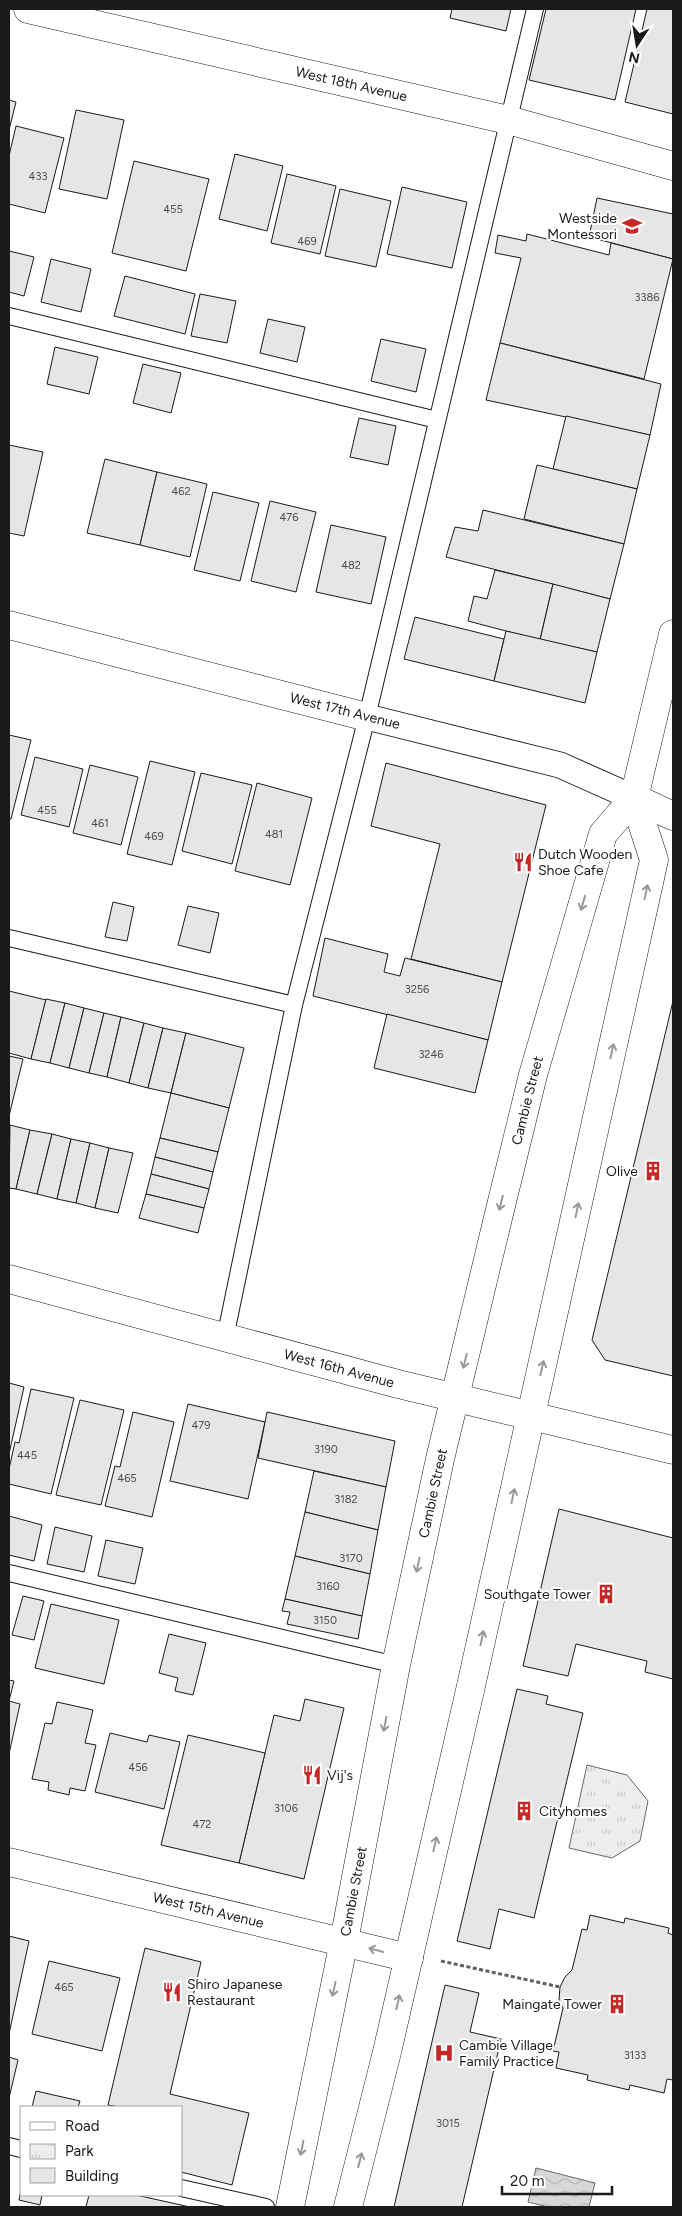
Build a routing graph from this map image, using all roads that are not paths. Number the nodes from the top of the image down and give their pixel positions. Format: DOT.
graph roads {
  1 [pos="28,9"];
  2 [pos="535,9"];
  3 [pos="508,120"];
  4 [pos="673,166"];
  5 [pos="9,316"];
  6 [pos="436,420"];
  7 [pos="9,625"];
  8 [pos="673,634"];
  9 [pos="367,717"];
  10 [pos="634,798"];
  11 [pos="673,816"];
  12 [pos="9,938"];
  13 [pos="294,1005"];
  14 [pos="9,1279"];
  15 [pos="225,1338"];
  16 [pos="455,1398"];
  17 [pos="531,1416"];
  18 [pos="673,1450"];
  19 [pos="9,1574"];
  20 [pos="396,1665"];
  21 [pos="9,1862"];
  22 [pos="344,1941"];
  23 [pos="409,1958"];
  24 [pos="182,2188"];
  25 [pos="266,2207"];
  26 [pos="290,2207"];
  27 [pos="348,2207"];
  1 -- 3 [label="main road, West 18th Avenue"];
  2 -- 3 [label="lane"];
  3 -- 4 [label="main road, West 18th Avenue"];
  3 -- 6 [label="lane"];
  5 -- 6 [label="lane"];
  6 -- 9 [label="lane"];
  7 -- 9 [label="main road, West 17th Avenue"];
  8 -- 10 [label="main road, Cambie Street"];
  9 -- 10 [label="street, West 17th Avenue"];
  9 -- 13 [label="lane"];
  10 -- 11 [label="main road, West 17th Avenue"];
  10 -- 16 [label="main road, Cambie Street, one-way"];
  17 -- 10 [label="main road, one-way"];
  12 -- 13 [label="lane"];
  13 -- 15 [label="lane"];
  14 -- 15 [label="main road, West 16th Avenue"];
  15 -- 16 [label="main road, West 16th Avenue"];
  16 -- 17 [label="main road, West 16th Avenue"];
  16 -- 20 [label="main road, Cambie Street, one-way"];
  17 -- 18 [label="main road, West 16th Avenue"];
  23 -- 17 [label="main road, one-way"];
  19 -- 20 [label="lane"];
  20 -- 22 [label="main road, Cambie Street, one-way"];
  21 -- 22 [label="main road, West 15th Avenue"];
  23 -- 22 [label="main road, West 15th Avenue, one-way"];
  22 -- 26 [label="main road, Cambie Street, one-way"];
  27 -- 23 [label="main road, one-way"];
  24 -- 25 [label="lane"];
}
